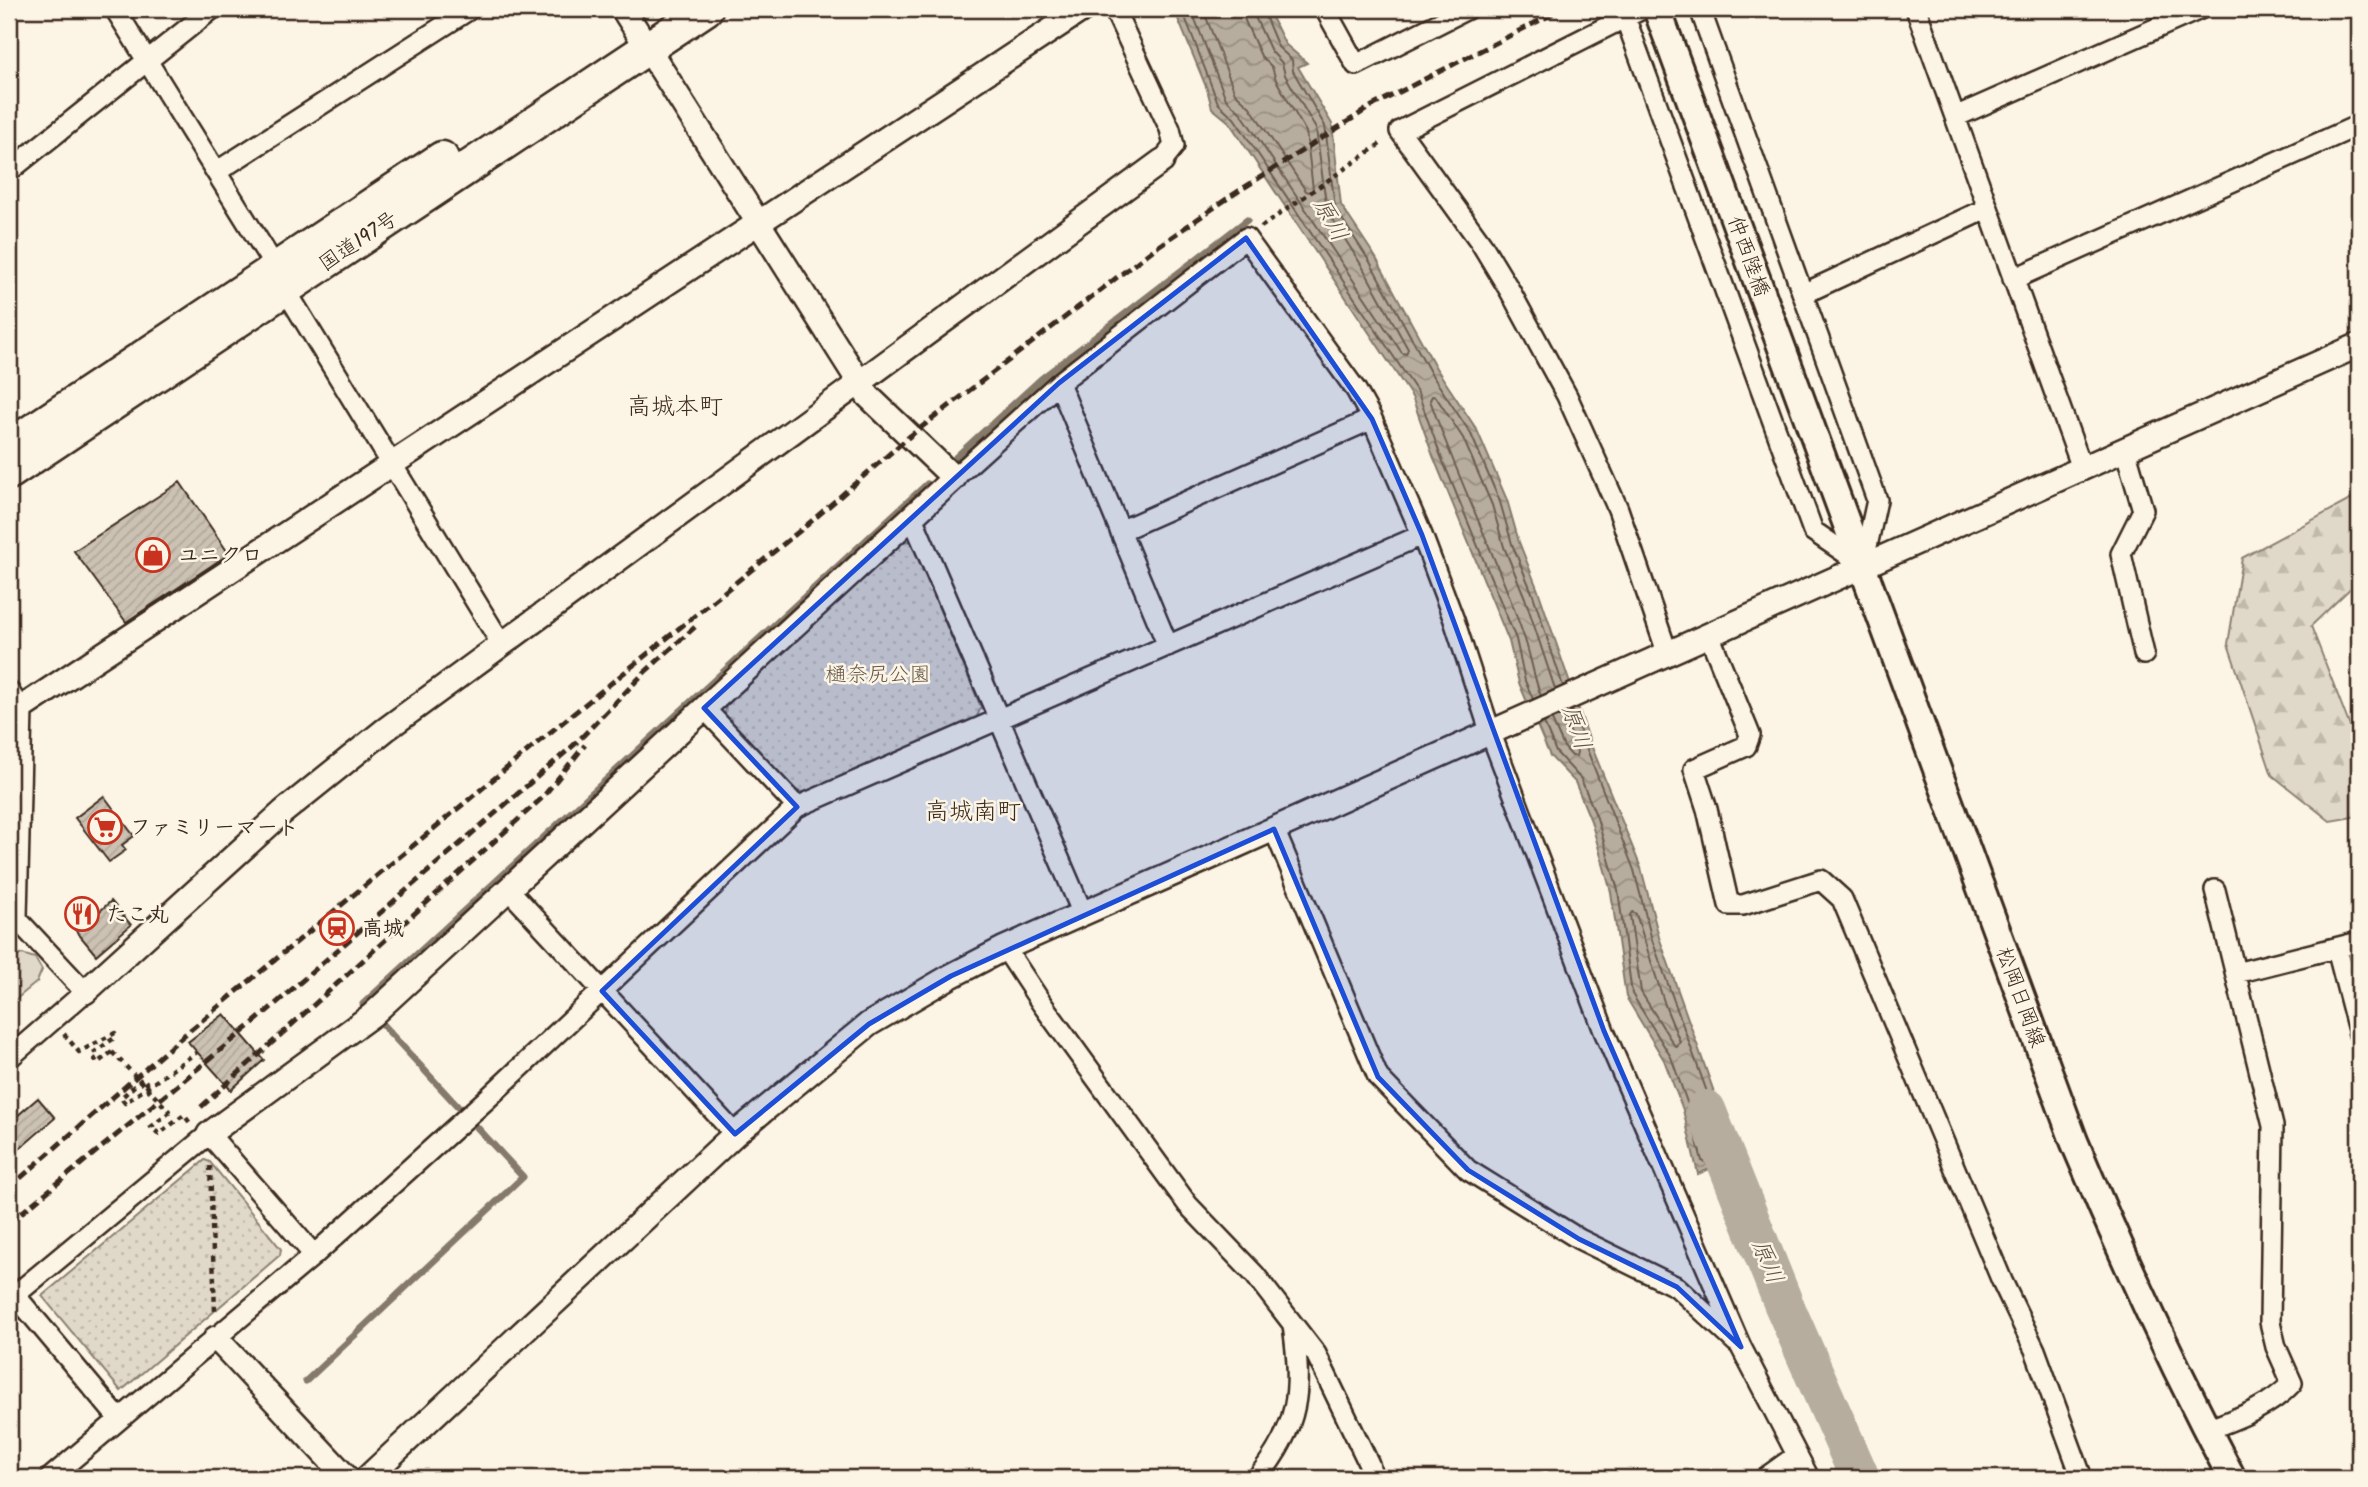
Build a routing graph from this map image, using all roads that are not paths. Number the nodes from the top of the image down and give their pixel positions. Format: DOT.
graph roads {
  1 [pos="115,9"];
  2 [pos="212,9"];
  3 [pos="470,9"];
  4 [pos="667,9"];
  5 [pos="706,9"];
  6 [pos="1083,9"];
  7 [pos="1114,9"];
  8 [pos="1325,9"];
  9 [pos="1467,9"];
  10 [pos="1657,9"];
  11 [pos="1700,9"];
  12 [pos="1916,9"];
  13 [pos="2200,9"];
  14 [pos="1634,13"];
  15 [pos="635,28"];
  16 [pos="146,60"];
  17 [pos="1955,117"];
  18 [pos="2359,125"];
  19 [pos="1162,161"];
  20 [pos="9,171"];
  21 [pos="216,172"];
  22 [pos="1988,208"];
  23 [pos="758,223"];
  24 [pos="280,278"];
  25 [pos="2013,279"];
  26 [pos="1803,294"];
  27 [pos="2359,345"];
  28 [pos="859,382"];
  29 [pos="1059,383"];
  30 [pos="1372,419"];
  31 [pos="9,446"];
  32 [pos="2125,449"];
  33 [pos="393,463"];
  34 [pos="2082,468"];
  35 [pos="9,473"];
  36 [pos="954,478"];
  37 [pos="1840,504"];
  38 [pos="912,517"];
  39 [pos="1120,531"];
  40 [pos="1422,535"];
  41 [pos="1863,565"];
  42 [pos="1710,637"];
  43 [pos="501,643"];
  44 [pos="1168,646"];
  45 [pos="2144,654"];
  46 [pos="1668,655"];
  47 [pos="14,700"];
  48 [pos="704,708"];
  49 [pos="999,720"];
  50 [pos="1499,730"];
  51 [pos="797,807"];
  52 [pos="1274,830"];
  53 [pos="509,890"];
  54 [pos="2215,891"];
  55 [pos="1083,914"];
  56 [pos="12,919"];
  57 [pos="2359,943"];
  58 [pos="1005,948"];
  59 [pos="2337,948"];
  60 [pos="2236,973"];
  61 [pos="603,990"];
  62 [pos="85,992"];
  63 [pos="2359,1034"];
  64 [pos="9,1058"];
  65 [pos="209,1134"];
  66 [pos="735,1135"];
  67 [pos="314,1255"];
  68 [pos="12,1297"];
  69 [pos="1293,1321"];
  70 [pos="216,1338"];
  71 [pos="1741,1347"];
  72 [pos="120,1419"];
  73 [pos="2207,1430"];
  74 [pos="1797,1455"];
  75 [pos="50,1478"];
  76 [pos="347,1478"];
  77 [pos="367,1478"];
  78 [pos="1258,1478"];
  79 [pos="1373,1478"];
  80 [pos="1765,1478"];
  81 [pos="1809,1478"];
  82 [pos="2082,1478"];
  83 [pos="2232,1478"];
  1 -- 16 [label="street"];
  2 -- 16 [label="street"];
  3 -- 21 [label="street"];
  4 -- 15 [label="highway, 国道197号"];
  5 -- 15 [label="highway, 国道197号"];
  6 -- 23 [label="street"];
  7 -- 19 [label="street"];
  8 -- 9 [label="street"];
  10 -- 37 [label="main road, 仲西陸橋"];
  11 -- 26 [label="street"];
  12 -- 17 [label="street"];
  13 -- 17 [label="street"];
  14 -- 41 [label="street"];
  14 -- 46 [label="street"];
  15 -- 23 [label="street"];
  15 -- 24 [label="highway, 国道197号"];
  16 -- 20 [label="street"];
  16 -- 21 [label="street"];
  17 -- 22 [label="street"];
  18 -- 25 [label="street"];
  19 -- 28 [label="street"];
  21 -- 24 [label="street"];
  22 -- 25 [label="street"];
  22 -- 26 [label="street"];
  23 -- 28 [label="street"];
  23 -- 33 [label="street"];
  24 -- 31 [label="highway, 国道197号"];
  24 -- 33 [label="street"];
  24 -- 35 [label="highway, 国道197号"];
  25 -- 34 [label="street"];
  26 -- 41 [label="street"];
  27 -- 32 [label="street"];
  28 -- 36 [label="street"];
  28 -- 43 [label="street"];
  29 -- 30 [label="street"];
  29 -- 36 [label="street"];
  29 -- 39 [label="street"];
  30 -- 39 [label="street"];
  30 -- 40 [label="street"];
  32 -- 34 [label="street"];
  32 -- 45 [label="street"];
  33 -- 43 [label="street"];
  33 -- 47 [label="street"];
  34 -- 41 [label="street"];
  36 -- 38 [label="street"];
  37 -- 41 [label="main road, 松岡日岡線"];
  38 -- 48 [label="street"];
  38 -- 49 [label="street"];
  39 -- 44 [label="street"];
  40 -- 44 [label="street"];
  40 -- 50 [label="street"];
  41 -- 42 [label="street"];
  41 -- 73 [label="main road, 松岡日岡線"];
  42 -- 46 [label="street"];
  42 -- 82 [label="street"];
  43 -- 62 [label="street"];
  44 -- 49 [label="street"];
  46 -- 50 [label="street"];
  47 -- 56 [label="street"];
  48 -- 51 [label="street"];
  48 -- 53 [label="street"];
  49 -- 51 [label="street"];
  49 -- 55 [label="street"];
  50 -- 52 [label="street"];
  50 -- 71 [label="street"];
  51 -- 61 [label="street"];
  52 -- 55 [label="street"];
  52 -- 71 [label="street"];
  53 -- 61 [label="street"];
  53 -- 65 [label="street"];
  54 -- 60 [label="street"];
  55 -- 58 [label="street"];
  56 -- 62 [label="street"];
  57 -- 59 [label="street"];
  58 -- 66 [label="street"];
  58 -- 69 [label="street"];
  59 -- 60 [label="street"];
  59 -- 63 [label="street"];
  60 -- 73 [label="street"];
  61 -- 66 [label="street"];
  61 -- 67 [label="street"];
  62 -- 64 [label="street"];
  65 -- 67 [label="street"];
  65 -- 68 [label="street"];
  66 -- 77 [label="street"];
  67 -- 70 [label="street"];
  68 -- 72 [label="street"];
  69 -- 78 [label="street"];
  69 -- 79 [label="street"];
  70 -- 72 [label="street"];
  70 -- 76 [label="street"];
  71 -- 74 [label="street"];
  72 -- 75 [label="street"];
  73 -- 83 [label="main road, 松岡日岡線"];
  74 -- 80 [label="street"];
  74 -- 81 [label="street"];
}
